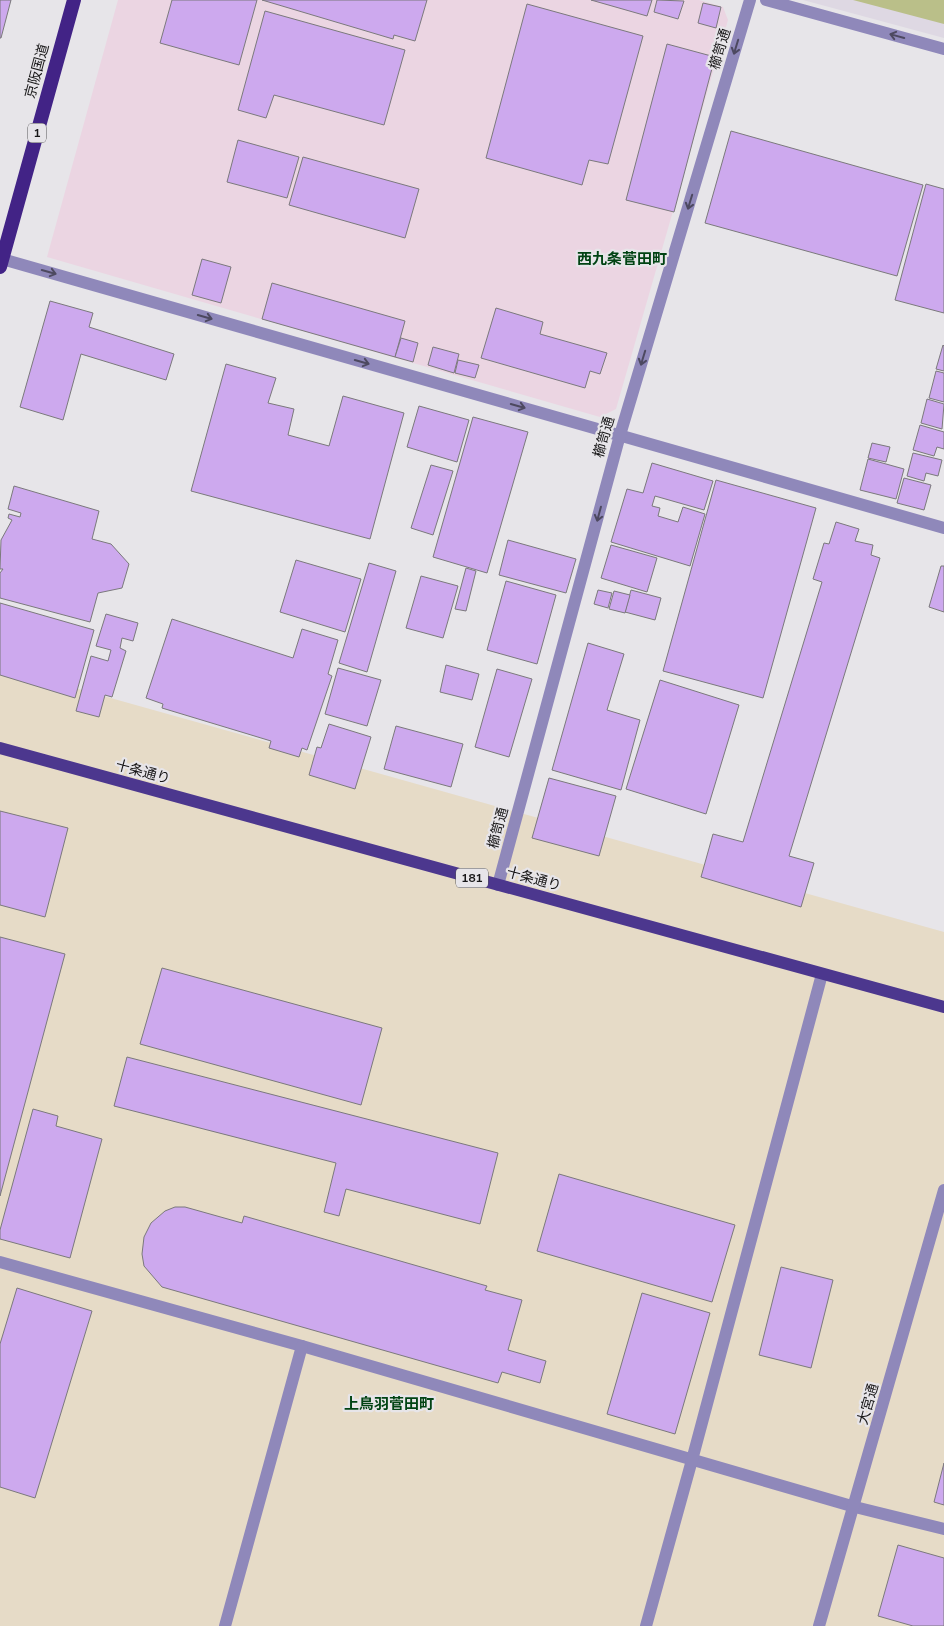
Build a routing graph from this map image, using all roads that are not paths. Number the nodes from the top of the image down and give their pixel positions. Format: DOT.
graph roads {
  1 [pos="74,0"];
  2 [pos="750,0"];
  3 [pos="766,0"];
  4 [pos="944,49"];
  5 [pos="1,263"];
  6 [pos="620,435"];
  7 [pos="944,528"];
  8 [pos="0,748"];
  9 [pos="498,885"];
  10 [pos="822,974"];
  11 [pos="944,1007"];
  12 [pos="944,1190"];
  13 [pos="0,1262"];
  14 [pos="302,1346"];
  15 [pos="692,1460"];
  16 [pos="855,1507"];
  17 [pos="944,1529"];
  18 [pos="225,1626"];
  19 [pos="646,1626"];
  20 [pos="819,1626"];
  1 -- 5 [label="highway, 京阪国道 / 1"];
  2 -- 6 [label="street, 櫛笥通, one-way"];
  4 -- 3 [label="street, one-way"];
  5 -- 6 [label="street, one-way"];
  6 -- 7 [label="street"];
  6 -- 9 [label="street, 櫛笥通, one-way"];
  8 -- 9 [label="main road, 十条通り / 181"];
  9 -- 10 [label="main road, 十条通り / 181"];
  10 -- 11 [label="main road, 十条通り / 181"];
  10 -- 15 [label="street"];
  12 -- 16 [label="street, 大宮通"];
  13 -- 14 [label="street"];
  14 -- 15 [label="street"];
  14 -- 18 [label="street"];
  15 -- 16 [label="street"];
  15 -- 19 [label="street"];
  16 -- 17 [label="street"];
  16 -- 20 [label="street, 大宮通"];
}
